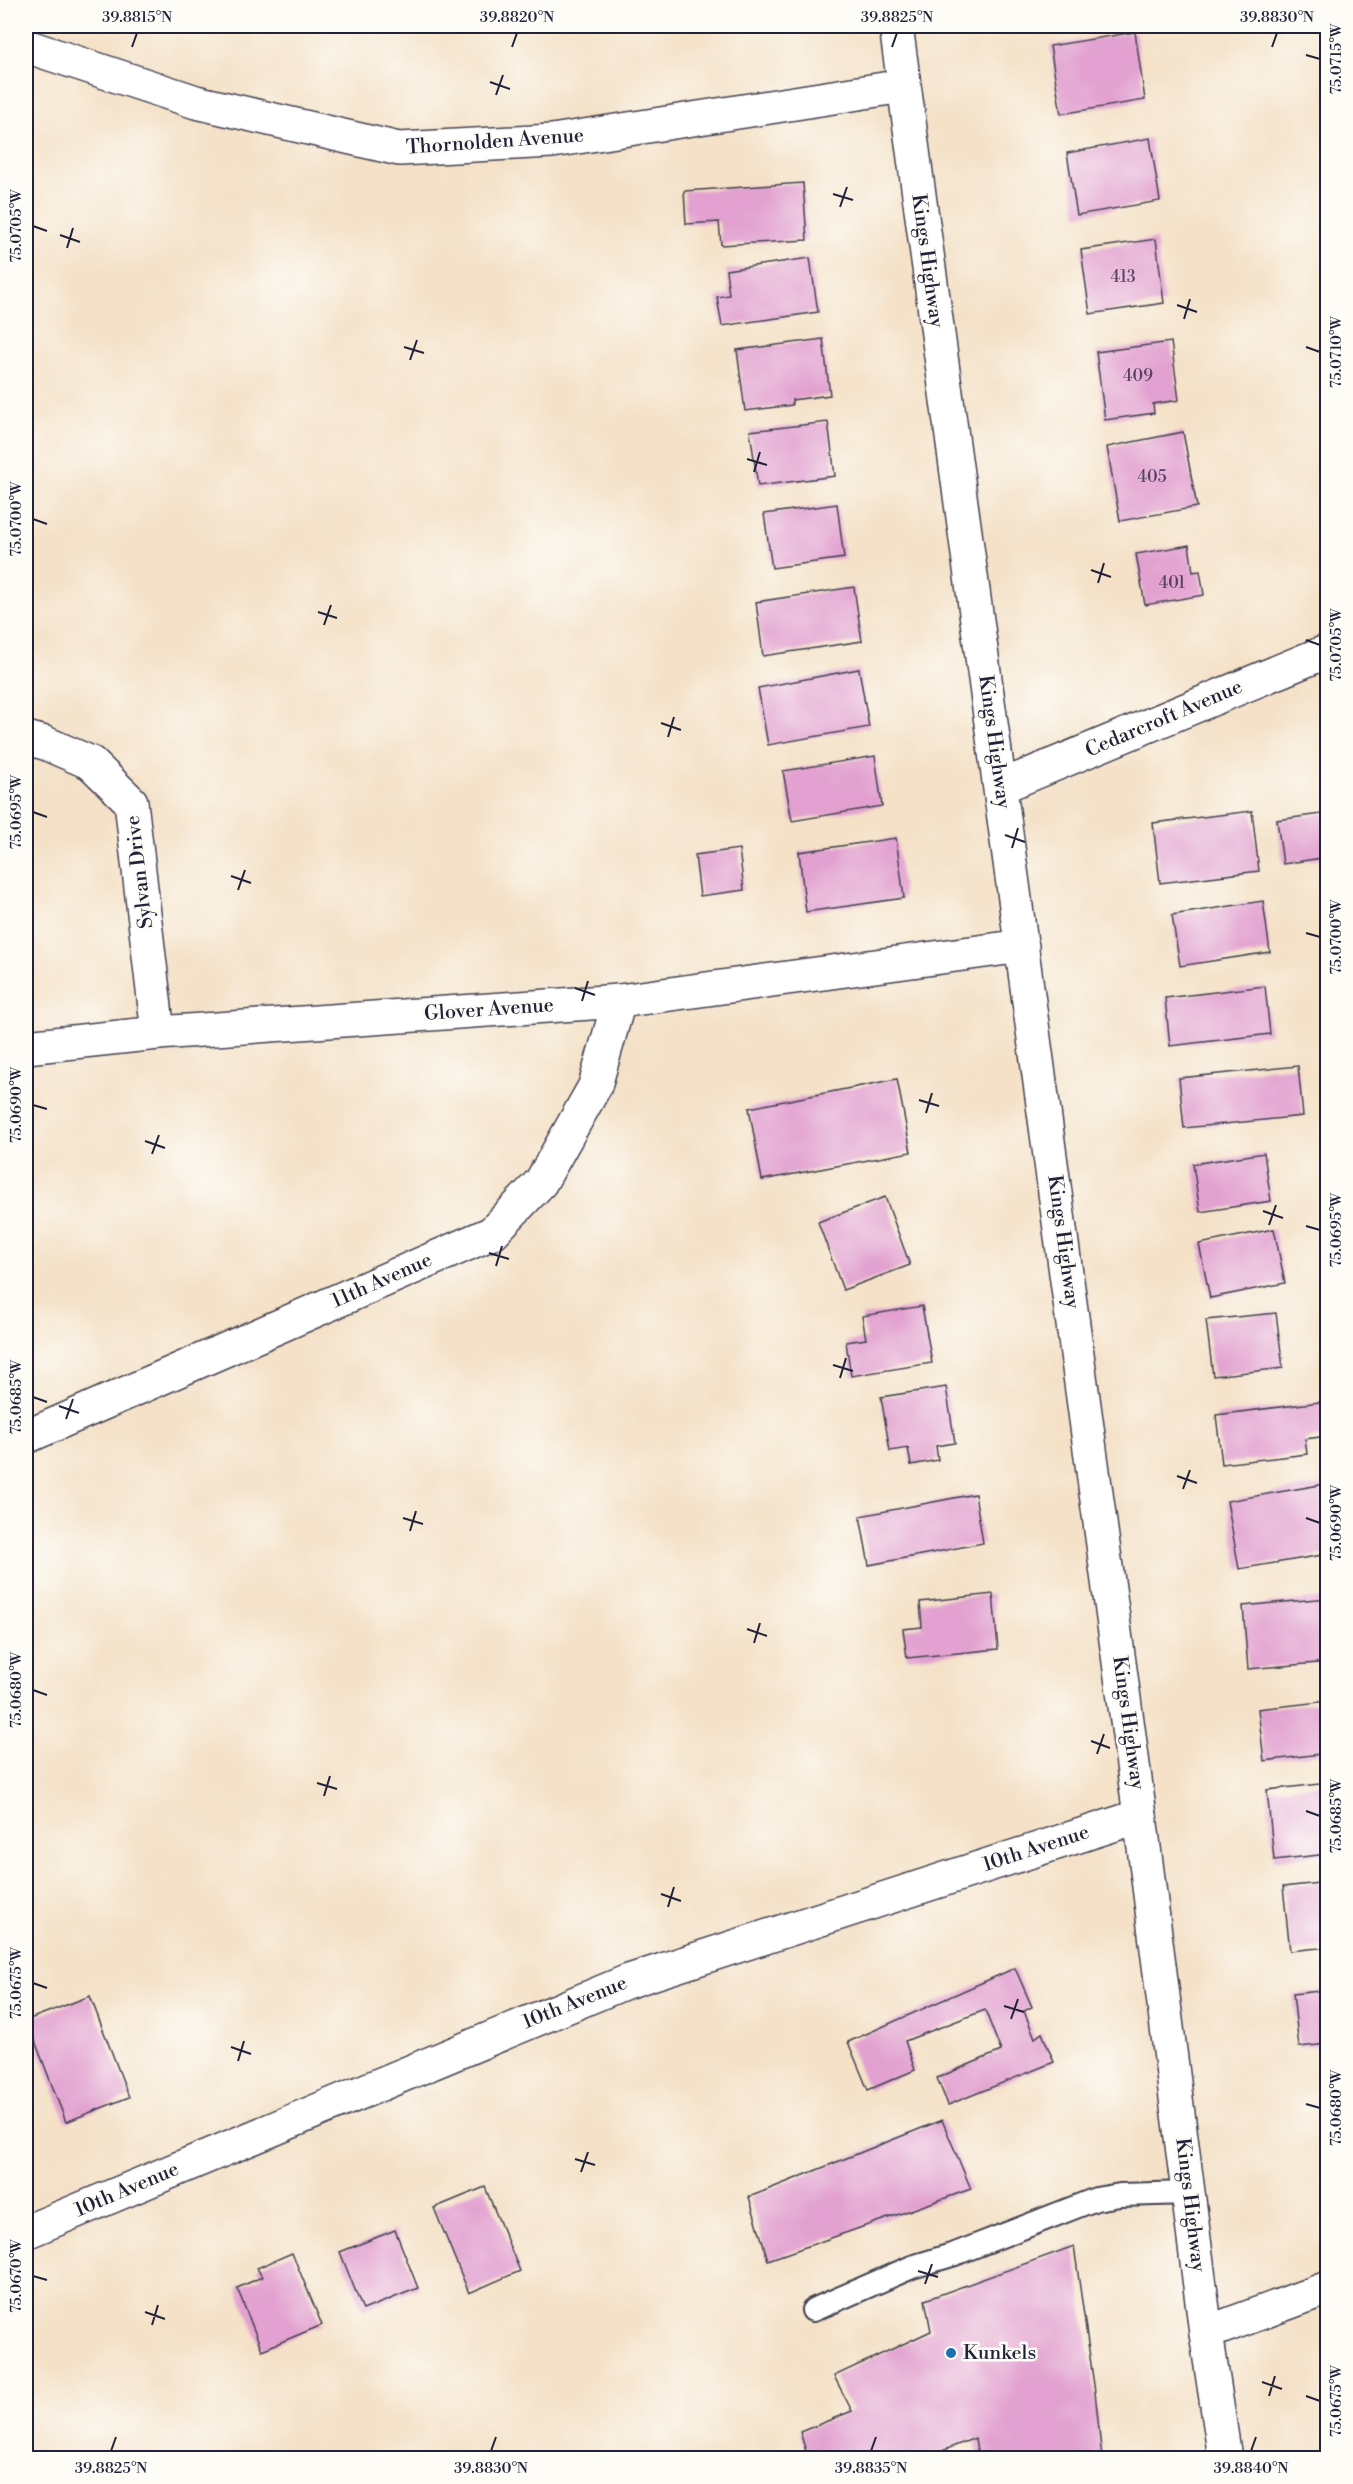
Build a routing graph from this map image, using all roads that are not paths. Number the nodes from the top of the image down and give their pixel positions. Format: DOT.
graph roads {
  1 [pos="896,26"];
  2 [pos="26,46"];
  3 [pos="903,86"];
  4 [pos="1328,651"];
  5 [pos="26,738"];
  6 [pos="1000,787"];
  7 [pos="1022,946"];
  8 [pos="618,1001"];
  9 [pos="158,1033"];
  10 [pos="26,1047"];
  11 [pos="26,1437"];
  12 [pos="1140,1816"];
  13 [pos="1189,2193"];
  14 [pos="26,2232"];
  15 [pos="1328,2288"];
  16 [pos="813,2310"];
  17 [pos="1206,2333"];
  18 [pos="1225,2458"];
  1 -- 3 [label="street, Kings Highway"];
  2 -- 3 [label="street, Thornolden Avenue"];
  3 -- 6 [label="street, Kings Highway"];
  4 -- 6 [label="street, Cedarcroft Avenue"];
  5 -- 9 [label="street, Sylvan Drive"];
  6 -- 7 [label="street, Kings Highway"];
  7 -- 8 [label="street, Glover Avenue"];
  7 -- 12 [label="street, Kings Highway"];
  8 -- 9 [label="street, Glover Avenue"];
  8 -- 11 [label="street, 11th Avenue"];
  9 -- 10 [label="street, Glover Avenue"];
  12 -- 13 [label="street, Kings Highway"];
  12 -- 14 [label="street, 10th Avenue"];
  13 -- 16 [label="lane"];
  13 -- 17 [label="street, Kings Highway"];
  15 -- 17 [label="street"];
  17 -- 18 [label="street, Kings Highway"];
}
